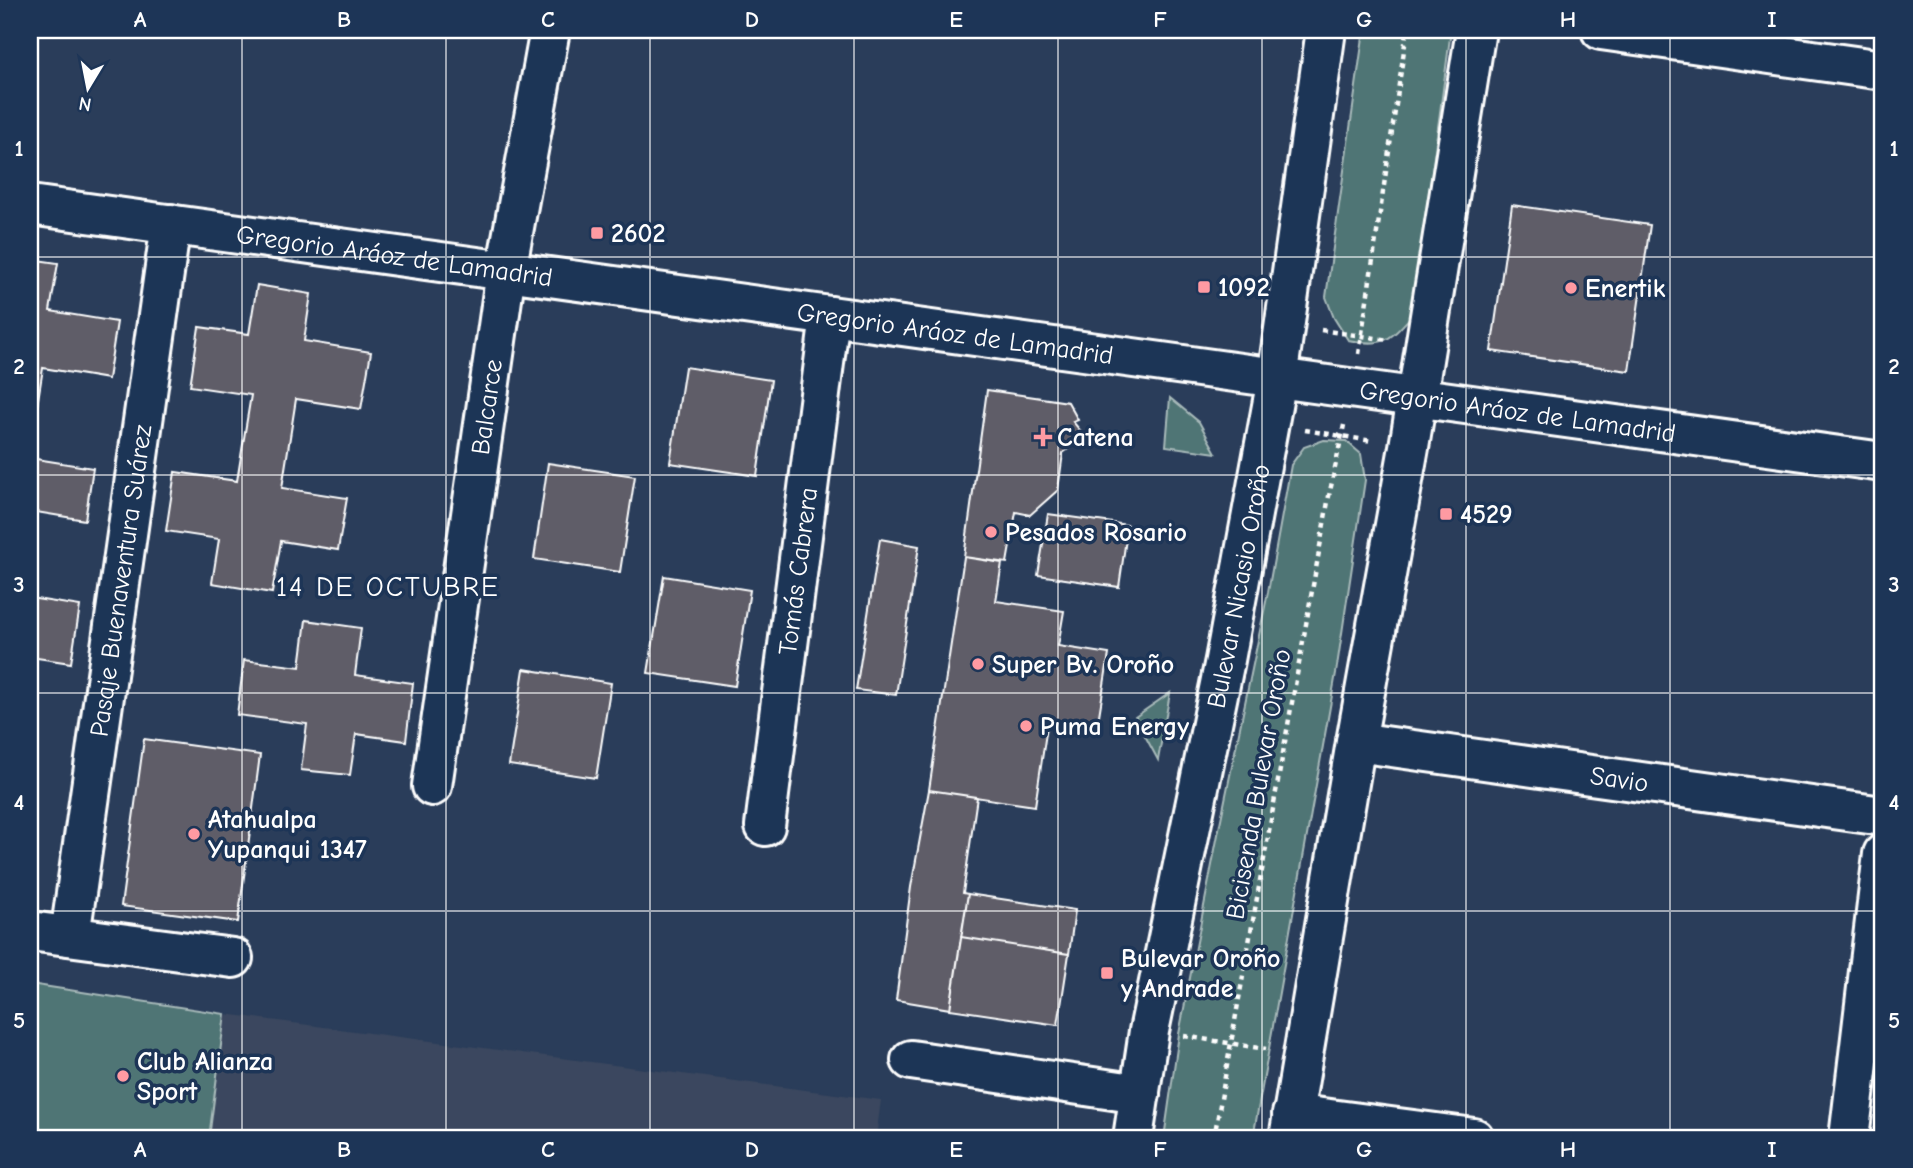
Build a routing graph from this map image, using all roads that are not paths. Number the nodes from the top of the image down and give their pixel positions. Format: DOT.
graph roads {
  1 [pos="550,30"];
  2 [pos="1326,30"];
  3 [pos="1476,30"];
  4 [pos="1601,30"];
  5 [pos="1883,70"];
  6 [pos="30,205"];
  7 [pos="171,224"];
  8 [pos="506,271"];
  9 [pos="830,316"];
  10 [pos="1278,379"];
  11 [pos="1417,397"];
  12 [pos="1883,462"];
  13 [pos="1356,742"];
  14 [pos="432,786"];
  15 [pos="1883,816"];
  16 [pos="765,826"];
  17 [pos="1883,854"];
  18 [pos="30,931"];
  19 [pos="70,936"];
  20 [pos="233,958"];
  21 [pos="911,1060"];
  22 [pos="1140,1094"];
  23 [pos="1291,1126"];
  24 [pos="1133,1138"];
  25 [pos="1474,1138"];
  26 [pos="1849,1138"];
  1 -- 8 [label="street, Balcarce"];
  2 -- 10 [label="street, Bulevar Nicasio Oroño"];
  3 -- 11 [label="street"];
  4 -- 5 [label="street"];
  6 -- 7 [label="street, Gregorio Aráoz de Lamadrid"];
  7 -- 8 [label="street, Gregorio Aráoz de Lamadrid"];
  7 -- 19 [label="street, Pasaje Buenaventura Suárez"];
  8 -- 9 [label="street, Gregorio Aráoz de Lamadrid"];
  8 -- 14 [label="street, Balcarce"];
  9 -- 10 [label="street, Gregorio Aráoz de Lamadrid"];
  9 -- 16 [label="street, Tomás Cabrera"];
  10 -- 11 [label="street, Gregorio Aráoz de Lamadrid"];
  10 -- 22 [label="street, Bulevar Nicasio Oroño"];
  11 -- 12 [label="street, Gregorio Aráoz de Lamadrid"];
  11 -- 13 [label="street"];
  13 -- 15 [label="street, Savio"];
  13 -- 23 [label="street"];
  17 -- 26 [label="street"];
  18 -- 19 [label="street"];
  19 -- 20 [label="street"];
  21 -- 22 [label="street"];
  22 -- 24 [label="street, Bulevar Nicasio Oroño"];
  23 -- 25 [label="street"];
}
